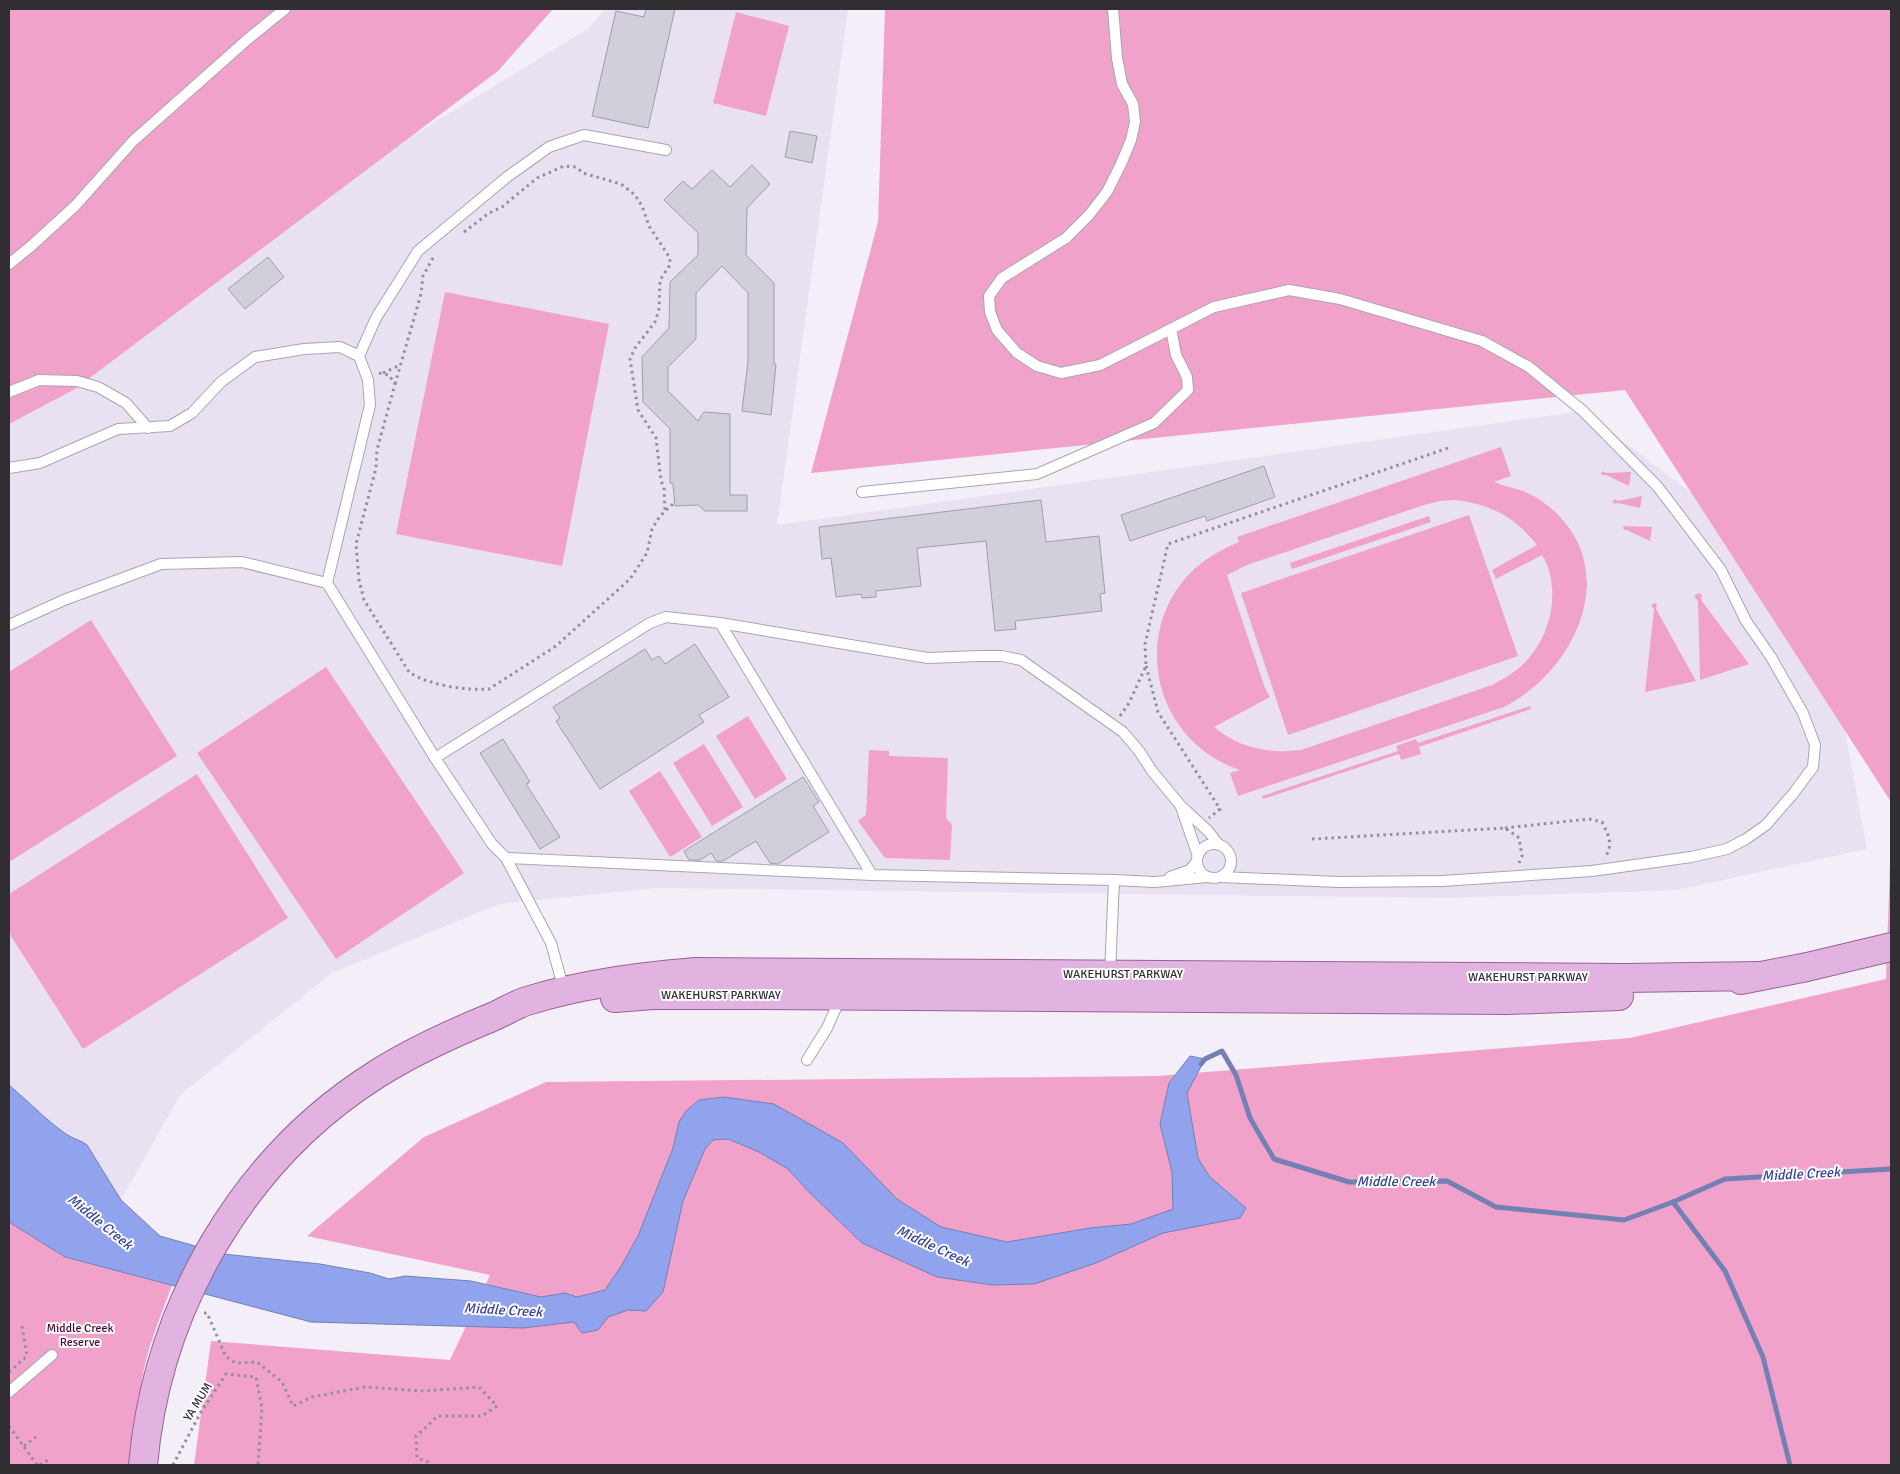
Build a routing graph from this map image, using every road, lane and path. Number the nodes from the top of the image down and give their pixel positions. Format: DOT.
graph roads {
  1 [pos="285,9"];
  2 [pos="1113,9"];
  3 [pos="666,150"];
  4 [pos="458,236"];
  5 [pos="435,254"];
  6 [pos="9,264"];
  7 [pos="1171,329"];
  8 [pos="359,356"];
  9 [pos="400,365"];
  10 [pos="382,373"];
  11 [pos="366,376"];
  12 [pos="395,384"];
  13 [pos="9,392"];
  14 [pos="148,428"];
  15 [pos="1451,448"];
  16 [pos="9,468"];
  17 [pos="862,492"];
  18 [pos="674,503"];
  19 [pos="665,511"];
  20 [pos="327,583"];
  21 [pos="720,623"];
  22 [pos="9,625"];
  23 [pos="1146,666"];
  24 [pos="1114,725"];
  25 [pos="435,758"];
  26 [pos="1180,806"];
  27 [pos="1201,824"];
  28 [pos="1505,828"];
  29 [pos="1312,839"];
  30 [pos="1219,845"];
  31 [pos="506,858"];
  32 [pos="1198,858"];
  33 [pos="1592,872"];
  34 [pos="872,875"];
  35 [pos="1207,877"];
  36 [pos="1220,877"];
  37 [pos="1505,877"];
  38 [pos="1114,880"];
  39 [pos="1155,882"];
  40 [pos="1891,947"];
  41 [pos="1110,974"];
  42 [pos="1760,976"];
  43 [pos="842,996"];
  44 [pos="566,997"];
  45 [pos="807,1060"];
  46 [pos="178,1314"];
  47 [pos="22,1326"];
  48 [pos="52,1355"];
  49 [pos="9,1372"];
  50 [pos="9,1392"];
  51 [pos="9,1426"];
  52 [pos="36,1437"];
  53 [pos="24,1446"];
  54 [pos="51,1458"];
  55 [pos="39,1465"];
  56 [pos="142,1465"];
  57 [pos="173,1465"];
  58 [pos="258,1465"];
  59 [pos="431,1465"];
  1 -- 6 [label="lane"];
  2 -- 7 [label="lane"];
  3 -- 8 [label="lane"];
  4 -- 19 [label="path"];
  5 -- 9 [label="path"];
  7 -- 17 [label="lane"];
  7 -- 33 [label="lane"];
  8 -- 11 [label="lane"];
  8 -- 14 [label="lane"];
  9 -- 10 [label="path"];
  9 -- 12 [label="path"];
  10 -- 11 [label="path"];
  10 -- 12 [label="path"];
  11 -- 20 [label="lane"];
  12 -- 19 [label="path"];
  13 -- 14 [label="lane"];
  14 -- 16 [label="lane"];
  15 -- 23 [label="path"];
  18 -- 19 [label="path"];
  20 -- 22 [label="lane"];
  20 -- 25 [label="lane"];
  21 -- 24 [label="lane"];
  21 -- 25 [label="lane"];
  21 -- 34 [label="lane"];
  23 -- 24 [label="path"];
  23 -- 27 [label="path"];
  24 -- 26 [label="lane"];
  25 -- 31 [label="lane"];
  26 -- 27 [label="lane"];
  26 -- 32 [label="lane"];
  27 -- 30 [label="lane"];
  28 -- 29 [label="path"];
  28 -- 33 [label="path"];
  28 -- 37 [label="path"];
  30 -- 32 [label="lane"];
  30 -- 36 [label="lane"];
  31 -- 34 [label="lane"];
  31 -- 44 [label="lane"];
  32 -- 35 [label="lane"];
  32 -- 39 [label="lane"];
  33 -- 37 [label="lane"];
  34 -- 38 [label="lane"];
  35 -- 36 [label="lane"];
  35 -- 39 [label="lane"];
  36 -- 37 [label="lane"];
  38 -- 39 [label="lane"];
  38 -- 41 [label="lane"];
  40 -- 42 [label="main road, WAKEHURST PARKWAY"];
  41 -- 42 [label="main road, WAKEHURST PARKWAY"];
  41 -- 44 [label="main road, WAKEHURST PARKWAY"];
  42 -- 43 [label="main road, WAKEHURST PARKWAY"];
  43 -- 44 [label="main road, WAKEHURST PARKWAY"];
  43 -- 45 [label="lane"];
  44 -- 46 [label="main road, WAKEHURST PARKWAY"];
  46 -- 56 [label="main road, WAKEHURST PARKWAY"];
  46 -- 59 [label="path"];
  47 -- 49 [label="path"];
  48 -- 50 [label="lane"];
  51 -- 53 [label="path"];
  52 -- 53 [label="path"];
  53 -- 55 [label="path"];
  54 -- 55 [label="path"];
  57 -- 58 [label="path, YA MUM"];
}
